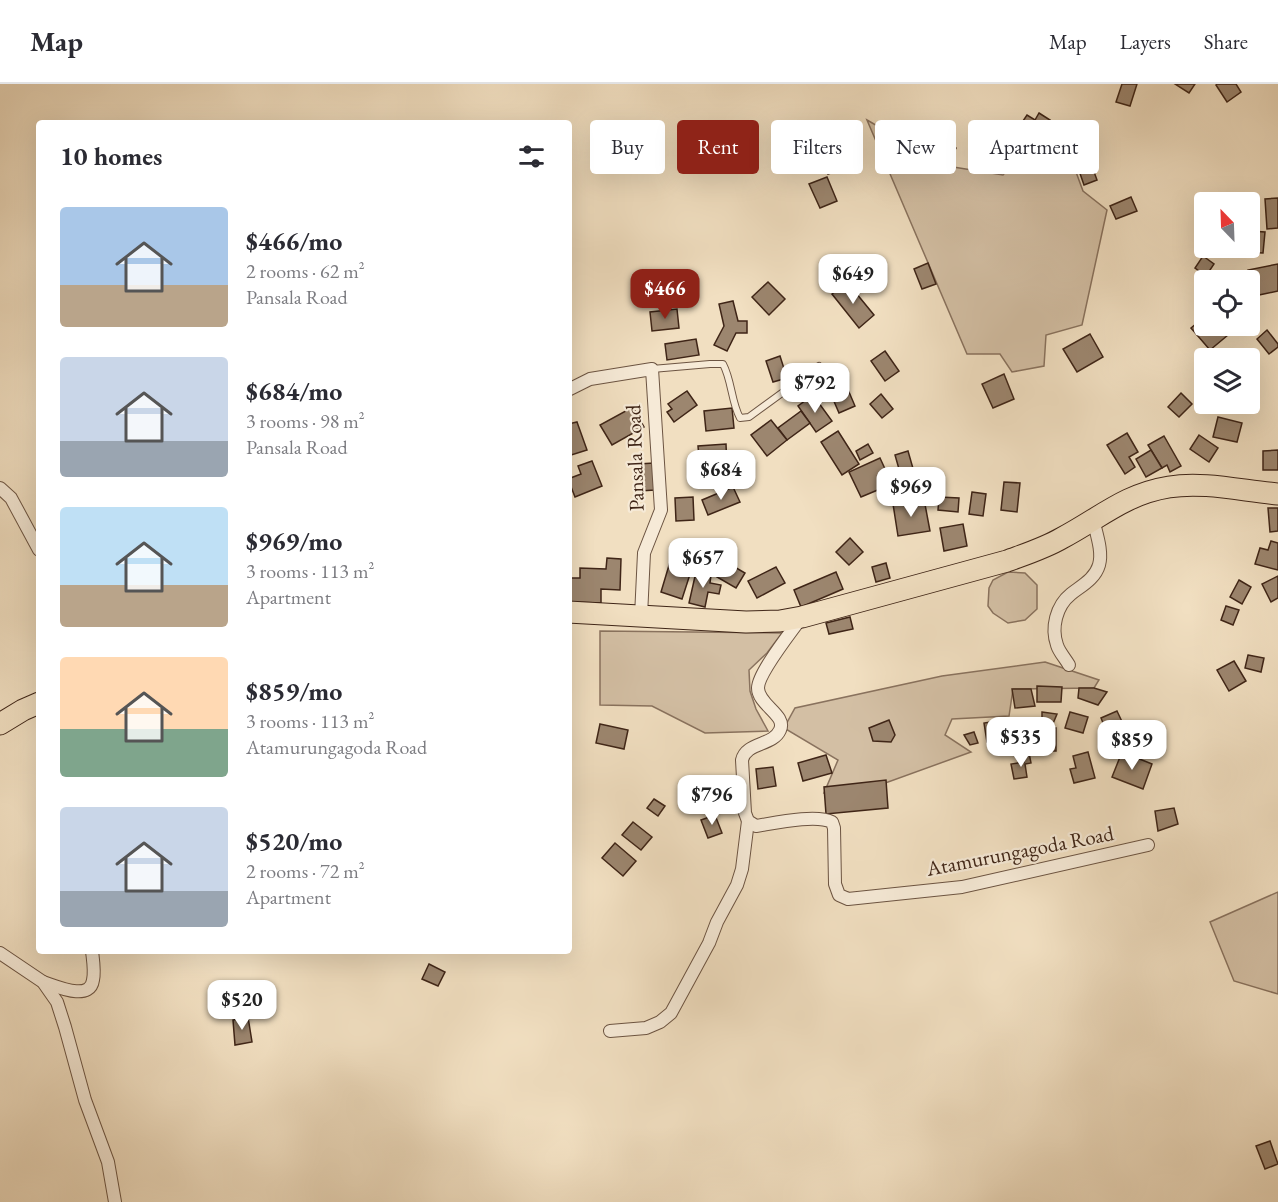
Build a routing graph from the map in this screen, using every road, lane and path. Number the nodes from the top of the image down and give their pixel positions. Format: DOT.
graph roads {
  1 [pos="819,366"];
  2 [pos="652,369"];
  3 [pos="572,388"];
  4 [pos="0,488"];
  5 [pos="1278,494"];
  6 [pos="1093,519"];
  7 [pos="36,544"];
  8 [pos="572,612"];
  9 [pos="641,616"];
  10 [pos="802,617"];
  11 [pos="1069,665"];
  12 [pos="36,704"];
  13 [pos="0,724"];
  14 [pos="748,821"];
  15 [pos="1148,845"];
  16 [pos="0,954"];
  17 [pos="92,954"];
  18 [pos="43,982"];
  19 [pos="610,1030"];
  20 [pos="115,1202"];
  1 -- 2 [label="lane"];
  2 -- 3 [label="street"];
  2 -- 9 [label="street, Pansala Road"];
  4 -- 7 [label="street"];
  5 -- 6 [label="highway"];
  6 -- 10 [label="highway"];
  6 -- 11 [label="street"];
  8 -- 9 [label="highway"];
  9 -- 10 [label="highway"];
  10 -- 14 [label="street"];
  12 -- 13 [label="highway"];
  14 -- 15 [label="street, Atamurungagoda Road"];
  14 -- 19 [label="street"];
  16 -- 18 [label="street"];
  17 -- 18 [label="street"];
  18 -- 20 [label="street"];
}
